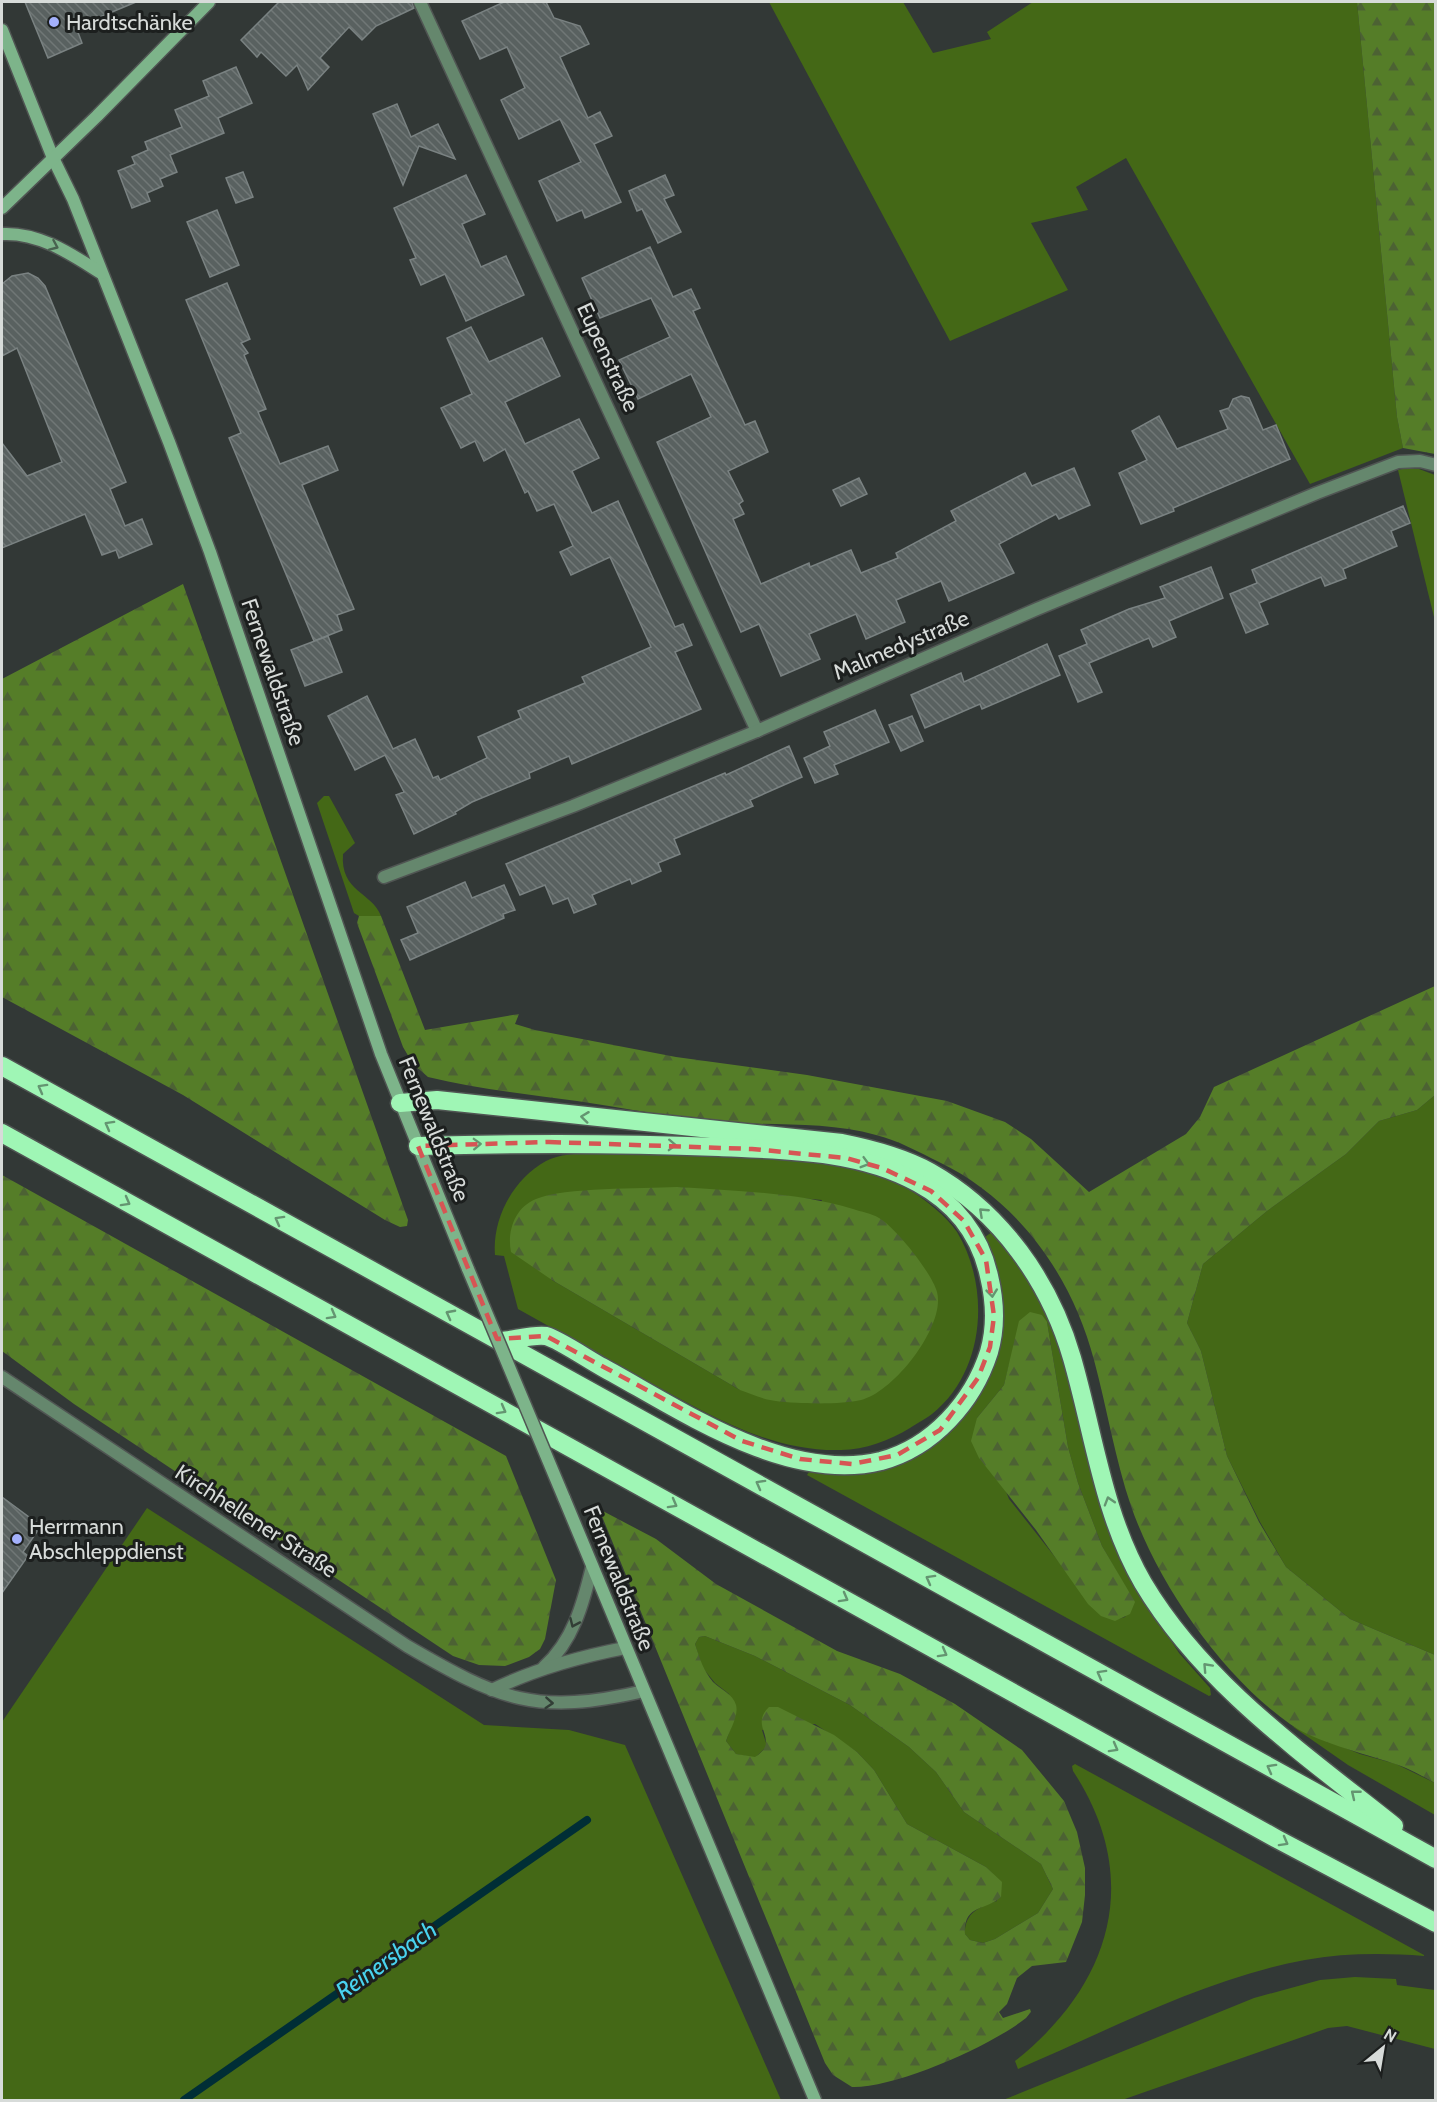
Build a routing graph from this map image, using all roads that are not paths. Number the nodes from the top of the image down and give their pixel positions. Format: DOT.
graph roads {
  1 [pos="208,2"];
  2 [pos="420,2"];
  3 [pos="2,30"];
  4 [pos="53,158"];
  5 [pos="2,208"];
  6 [pos="2,234"];
  7 [pos="101,273"];
  8 [pos="1436,465"];
  9 [pos="757,730"];
  10 [pos="384,877"];
  11 [pos="2,1066"];
  12 [pos="400,1103"];
  13 [pos="2,1133"];
  14 [pos="418,1146"];
  15 [pos="502,1341"];
  16 [pos="2,1377"];
  17 [pos="592,1567"];
  18 [pos="625,1648"];
  19 [pos="541,1669"];
  20 [pos="492,1690"];
  21 [pos="644,1691"];
  22 [pos="1434,1858"];
  23 [pos="1436,1923"];
  24 [pos="815,2100"];
  1 -- 4 [label="main road"];
  2 -- 9 [label="street, Eupenstraße"];
  3 -- 4 [label="main road, Fernewaldstraße"];
  4 -- 5 [label="main road"];
  4 -- 7 [label="main road, Fernewaldstraße"];
  6 -- 7 [label="main road, one-way"];
  7 -- 12 [label="main road, Fernewaldstraße"];
  8 -- 9 [label="street, Malmedystraße"];
  9 -- 10 [label="street, Malmedystraße"];
  15 -- 11 [label="highway, one-way"];
  12 -- 14 [label="main road, Fernewaldstraße"];
  22 -- 12 [label="highway, one-way"];
  13 -- 23 [label="highway, one-way"];
  14 -- 15 [label="highway, one-way"];
  14 -- 17 [label="main road, Fernewaldstraße, bridge"];
  22 -- 15 [label="highway, one-way"];
  16 -- 20 [label="street, Kirchhellener Straße"];
  17 -- 18 [label="main road, Fernewaldstraße"];
  17 -- 19 [label="street, one-way"];
  18 -- 19 [label="street"];
  18 -- 21 [label="main road, Fernewaldstraße"];
  19 -- 20 [label="street"];
  20 -- 21 [label="street, Kirchhellener Straße, one-way"];
  21 -- 24 [label="main road, Fernewaldstraße"];
}
